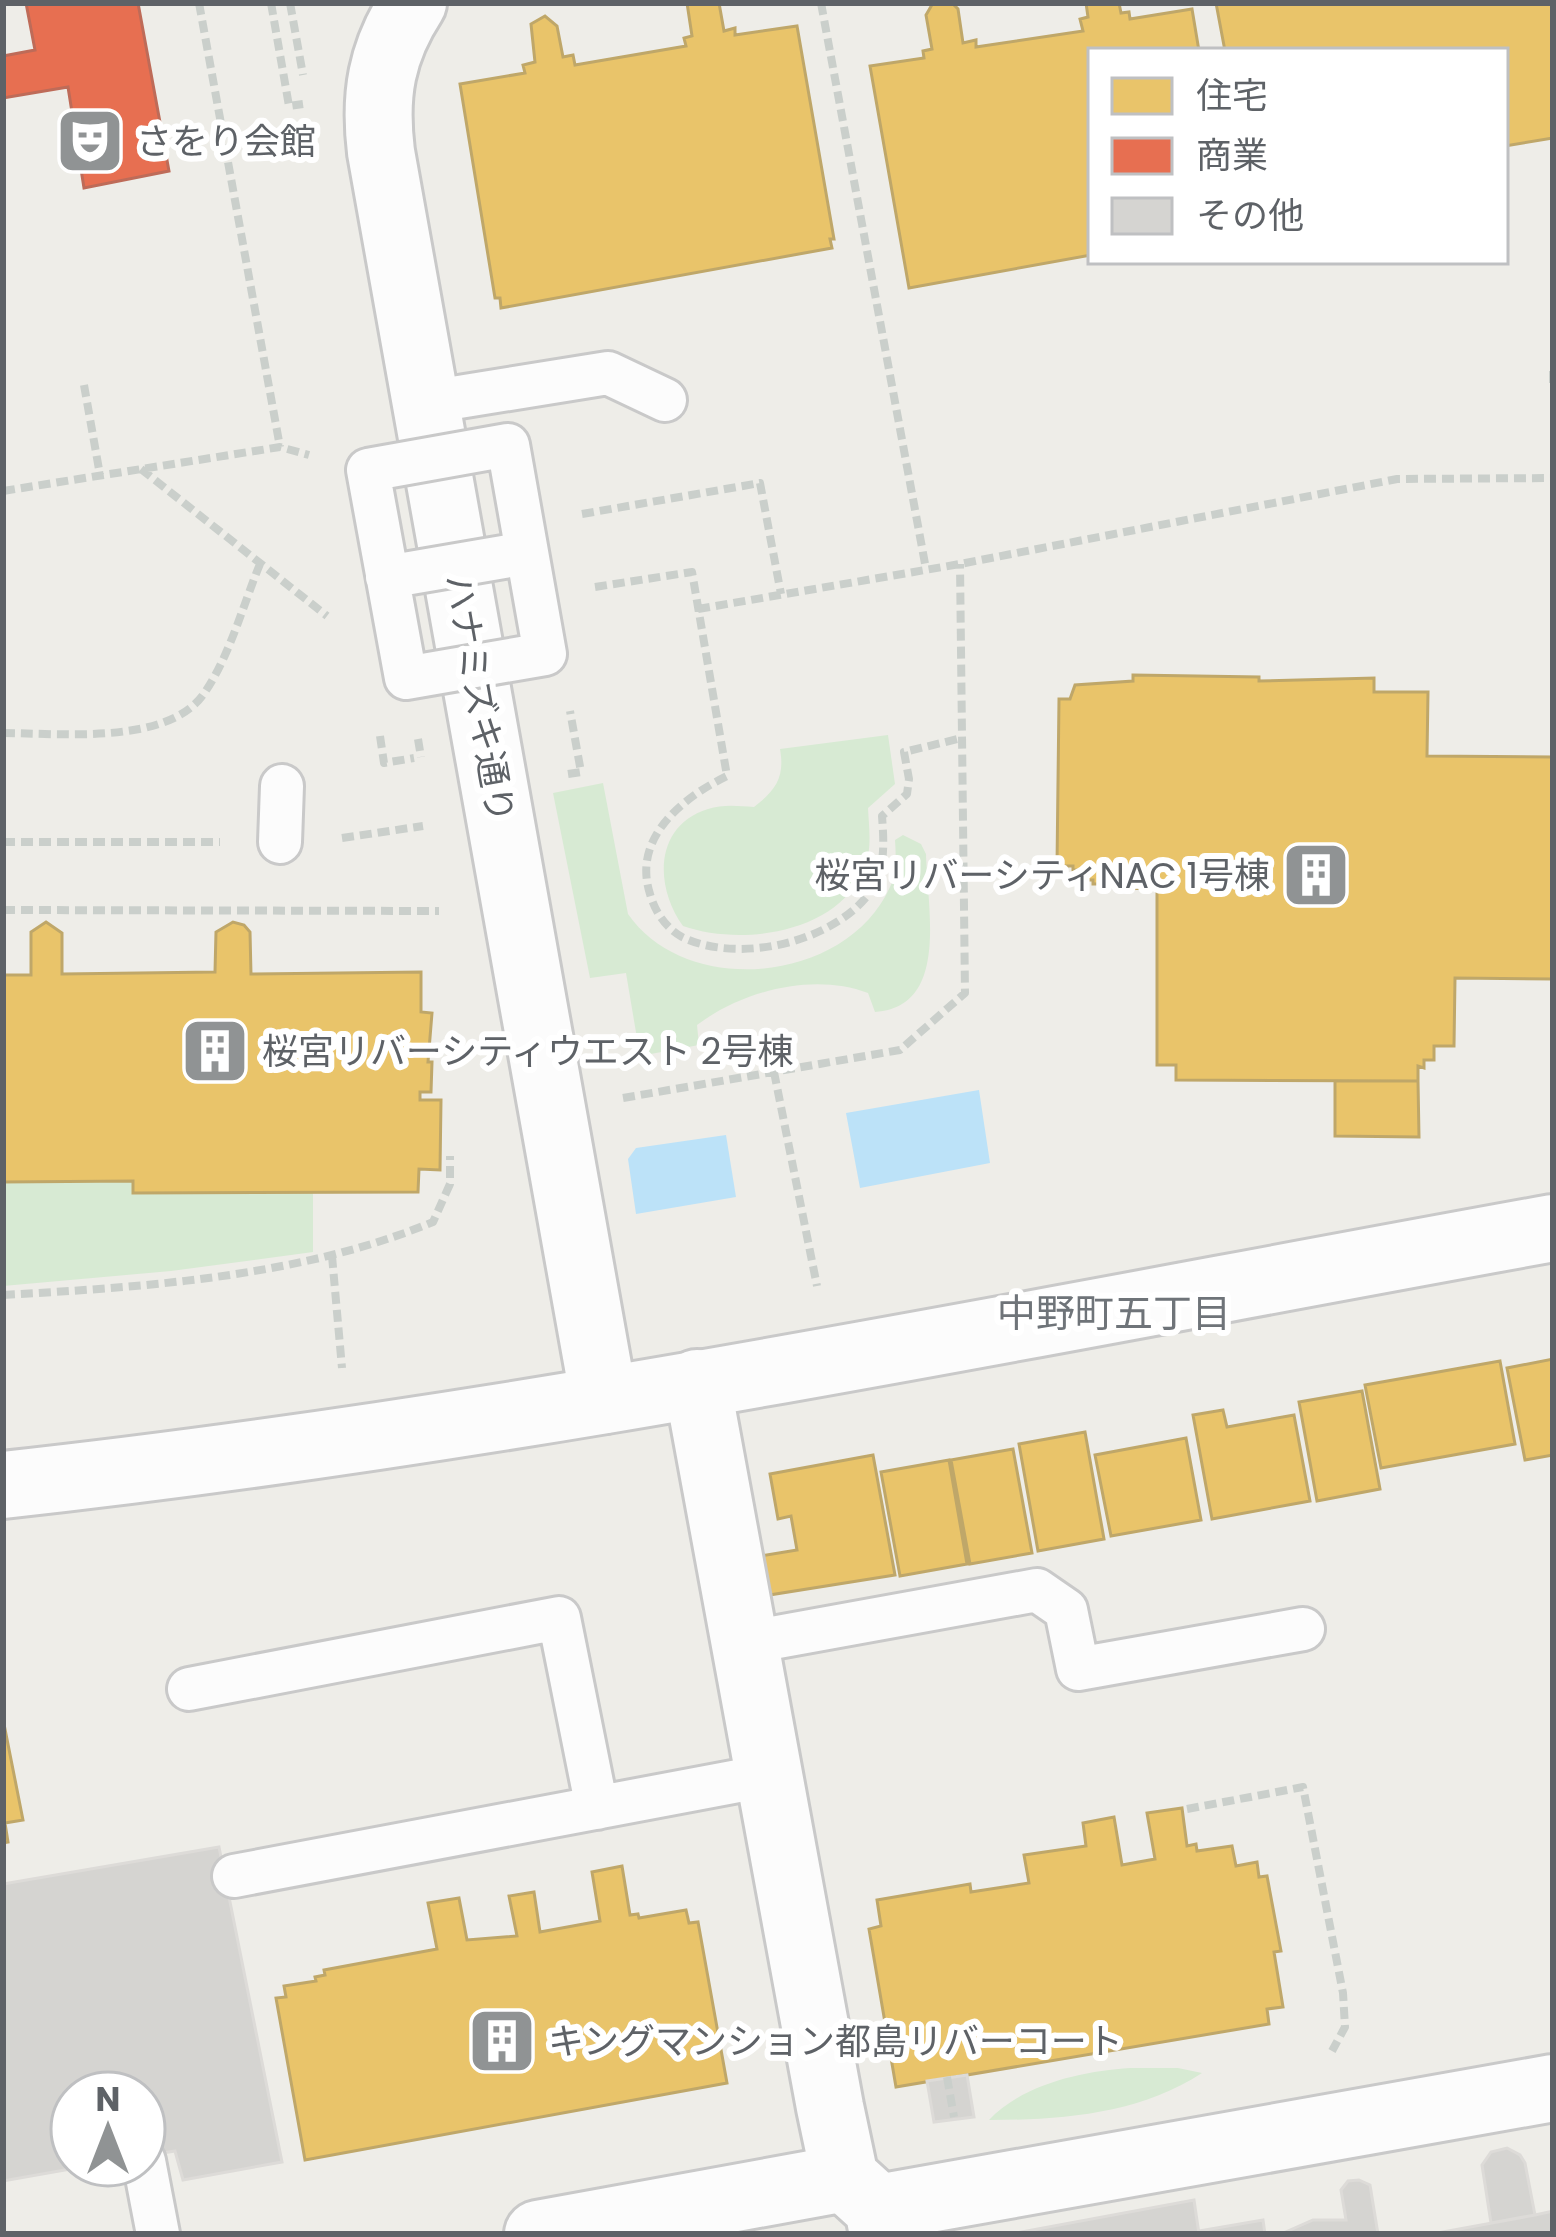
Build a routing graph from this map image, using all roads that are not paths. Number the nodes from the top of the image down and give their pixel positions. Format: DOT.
graph roads {
  1 [pos="413,3"];
  2 [pos="665,400"];
  3 [pos="428,401"];
  4 [pos="524,538"];
  5 [pos="387,577"];
  6 [pos="282,786"];
  7 [pos="280,842"];
  8 [pos="1553,1228"];
  9 [pos="697,1382"];
  10 [pos="604,1400"];
  11 [pos="3,1485"];
  12 [pos="1303,1629"];
  13 [pos="745,1643"];
  14 [pos="189,1689"];
  15 [pos="770,1775"];
  16 [pos="597,1808"];
  17 [pos="234,1876"];
  18 [pos="1553,2088"];
  19 [pos="149,2189"];
  20 [pos="869,2207"];
  21 [pos="158,2234"];
  22 [pos="538,2234"];
  1 -- 3 [label="street, ハナミズキ通り"];
  2 -- 3 [label="lane"];
  3 -- 10 [label="street, ハナミズキ通り"];
  4 -- 5 [label="lane, bridge"];
  4 -- 5 [label="lane, bridge"];
  4 -- 5 [label="lane, bridge"];
  6 -- 7 [label="lane"];
  8 -- 9 [label="street"];
  9 -- 10 [label="street"];
  9 -- 13 [label="street"];
  10 -- 11 [label="street"];
  12 -- 13 [label="lane"];
  13 -- 15 [label="street"];
  14 -- 16 [label="lane"];
  15 -- 16 [label="lane"];
  15 -- 20 [label="street"];
  16 -- 17 [label="lane"];
  18 -- 20 [label="street"];
  19 -- 21 [label="lane"];
  20 -- 22 [label="street"];
}
